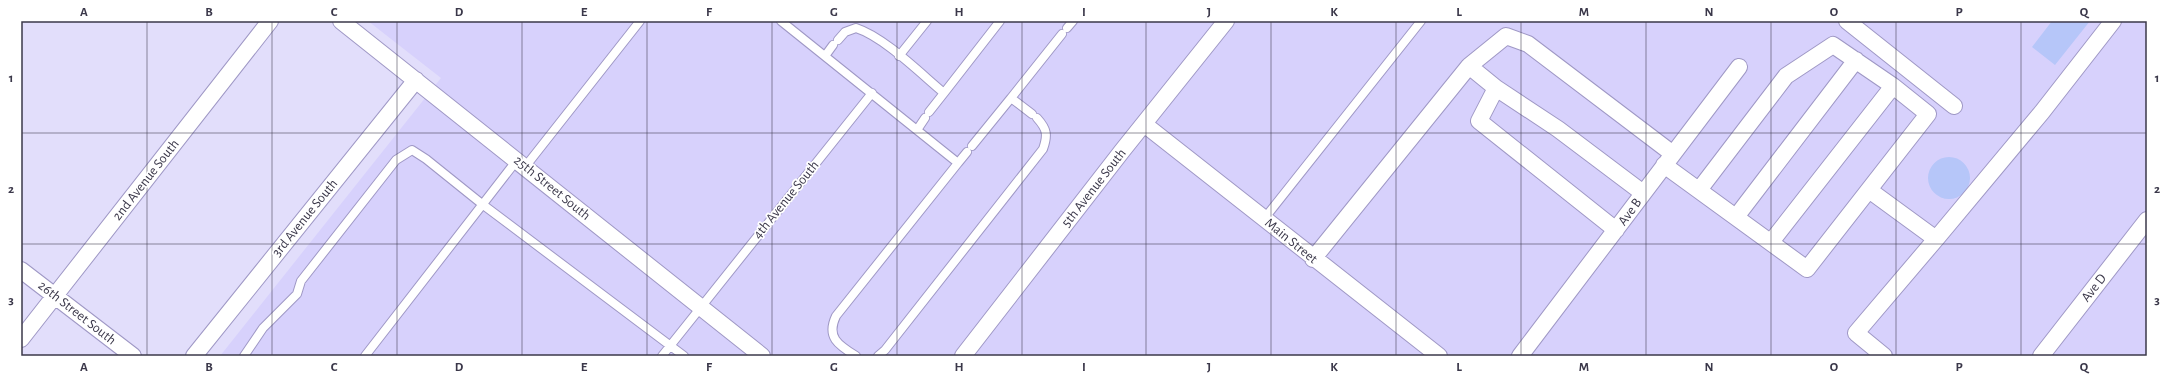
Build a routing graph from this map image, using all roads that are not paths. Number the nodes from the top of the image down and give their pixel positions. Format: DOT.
graph roads {
  1 [pos="270,21"];
  2 [pos="341,21"];
  3 [pos="640,21"];
  4 [pos="781,21"];
  5 [pos="927,21"];
  6 [pos="1000,21"];
  7 [pos="1073,21"];
  8 [pos="1226,21"];
  9 [pos="1421,21"];
  10 [pos="1847,21"];
  11 [pos="2113,21"];
  12 [pos="825,56"];
  13 [pos="899,56"];
  14 [pos="1856,60"];
  15 [pos="1468,66"];
  16 [pos="1739,67"];
  17 [pos="416,80"];
  18 [pos="1893,86"];
  19 [pos="1496,88"];
  20 [pos="944,92"];
  21 [pos="872,93"];
  22 [pos="1011,98"];
  23 [pos="1954,106"];
  24 [pos="1144,124"];
  25 [pos="917,130"];
  26 [pos="1669,160"];
  27 [pos="521,163"];
  28 [pos="958,163"];
  29 [pos="1699,190"];
  30 [pos="1869,190"];
  31 [pos="1643,193"];
  32 [pos="482,204"];
  33 [pos="1736,217"];
  34 [pos="1264,219"];
  35 [pos="2147,220"];
  36 [pos="1616,230"];
  37 [pos="1936,239"];
  38 [pos="1771,242"];
  39 [pos="1313,259"];
  40 [pos="21,270"];
  41 [pos="55,296"];
  42 [pos="700,307"];
  43 [pos="21,339"];
  44 [pos="670,345"];
  45 [pos="133,356"];
  46 [pos="194,356"];
  47 [pos="244,356"];
  48 [pos="365,356"];
  49 [pos="662,356"];
  50 [pos="684,356"];
  51 [pos="762,356"];
  52 [pos="856,356"];
  53 [pos="878,356"];
  54 [pos="963,356"];
  55 [pos="1439,356"];
  56 [pos="1520,356"];
  57 [pos="1884,356"];
  58 [pos="2041,356"];
  1 -- 41 [label="street, 2nd Avenue South"];
  2 -- 17 [label="street, 25th Street South"];
  3 -- 27 [label="lane"];
  4 -- 12 [label="lane"];
  5 -- 13 [label="lane"];
  6 -- 20 [label="lane"];
  7 -- 22 [label="lane"];
  8 -- 24 [label="street, 5th Avenue South"];
  9 -- 34 [label="lane"];
  10 -- 23 [label="street"];
  11 -- 37 [label="street"];
  12 -- 13 [label="lane"];
  12 -- 21 [label="lane"];
  13 -- 20 [label="lane"];
  14 -- 18 [label="street"];
  14 -- 29 [label="street"];
  14 -- 33 [label="street"];
  15 -- 19 [label="street"];
  15 -- 26 [label="street"];
  15 -- 39 [label="street"];
  16 -- 26 [label="street, Ave B"];
  17 -- 27 [label="street, 25th Street South"];
  17 -- 46 [label="street, 3rd Avenue South"];
  18 -- 30 [label="street"];
  18 -- 38 [label="street"];
  19 -- 31 [label="street"];
  19 -- 36 [label="street"];
  20 -- 25 [label="lane"];
  21 -- 25 [label="lane"];
  21 -- 42 [label="lane, 4th Avenue South"];
  22 -- 28 [label="lane"];
  22 -- 53 [label="lane"];
  24 -- 34 [label="street, Main Street"];
  24 -- 54 [label="street, 5th Avenue South"];
  25 -- 28 [label="lane"];
  26 -- 29 [label="street"];
  26 -- 31 [label="street, Ave B"];
  27 -- 32 [label="lane"];
  27 -- 42 [label="street, 25th Street South"];
  28 -- 52 [label="lane"];
  29 -- 33 [label="street"];
  30 -- 37 [label="street"];
  30 -- 38 [label="street"];
  31 -- 36 [label="street, Ave B"];
  32 -- 44 [label="lane"];
  32 -- 47 [label="lane"];
  32 -- 48 [label="lane"];
  33 -- 38 [label="street"];
  34 -- 39 [label="street, Main Street"];
  35 -- 58 [label="street, Ave D"];
  36 -- 56 [label="street, Ave B"];
  37 -- 57 [label="street"];
  39 -- 55 [label="street, Main Street"];
  40 -- 41 [label="street, 26th Street South"];
  41 -- 43 [label="street, 2nd Avenue South"];
  41 -- 45 [label="street, 26th Street South"];
  42 -- 44 [label="lane, 4th Avenue South"];
  42 -- 51 [label="street, 25th Street South"];
  44 -- 49 [label="lane, 4th Avenue South"];
  44 -- 50 [label="lane"];
}
